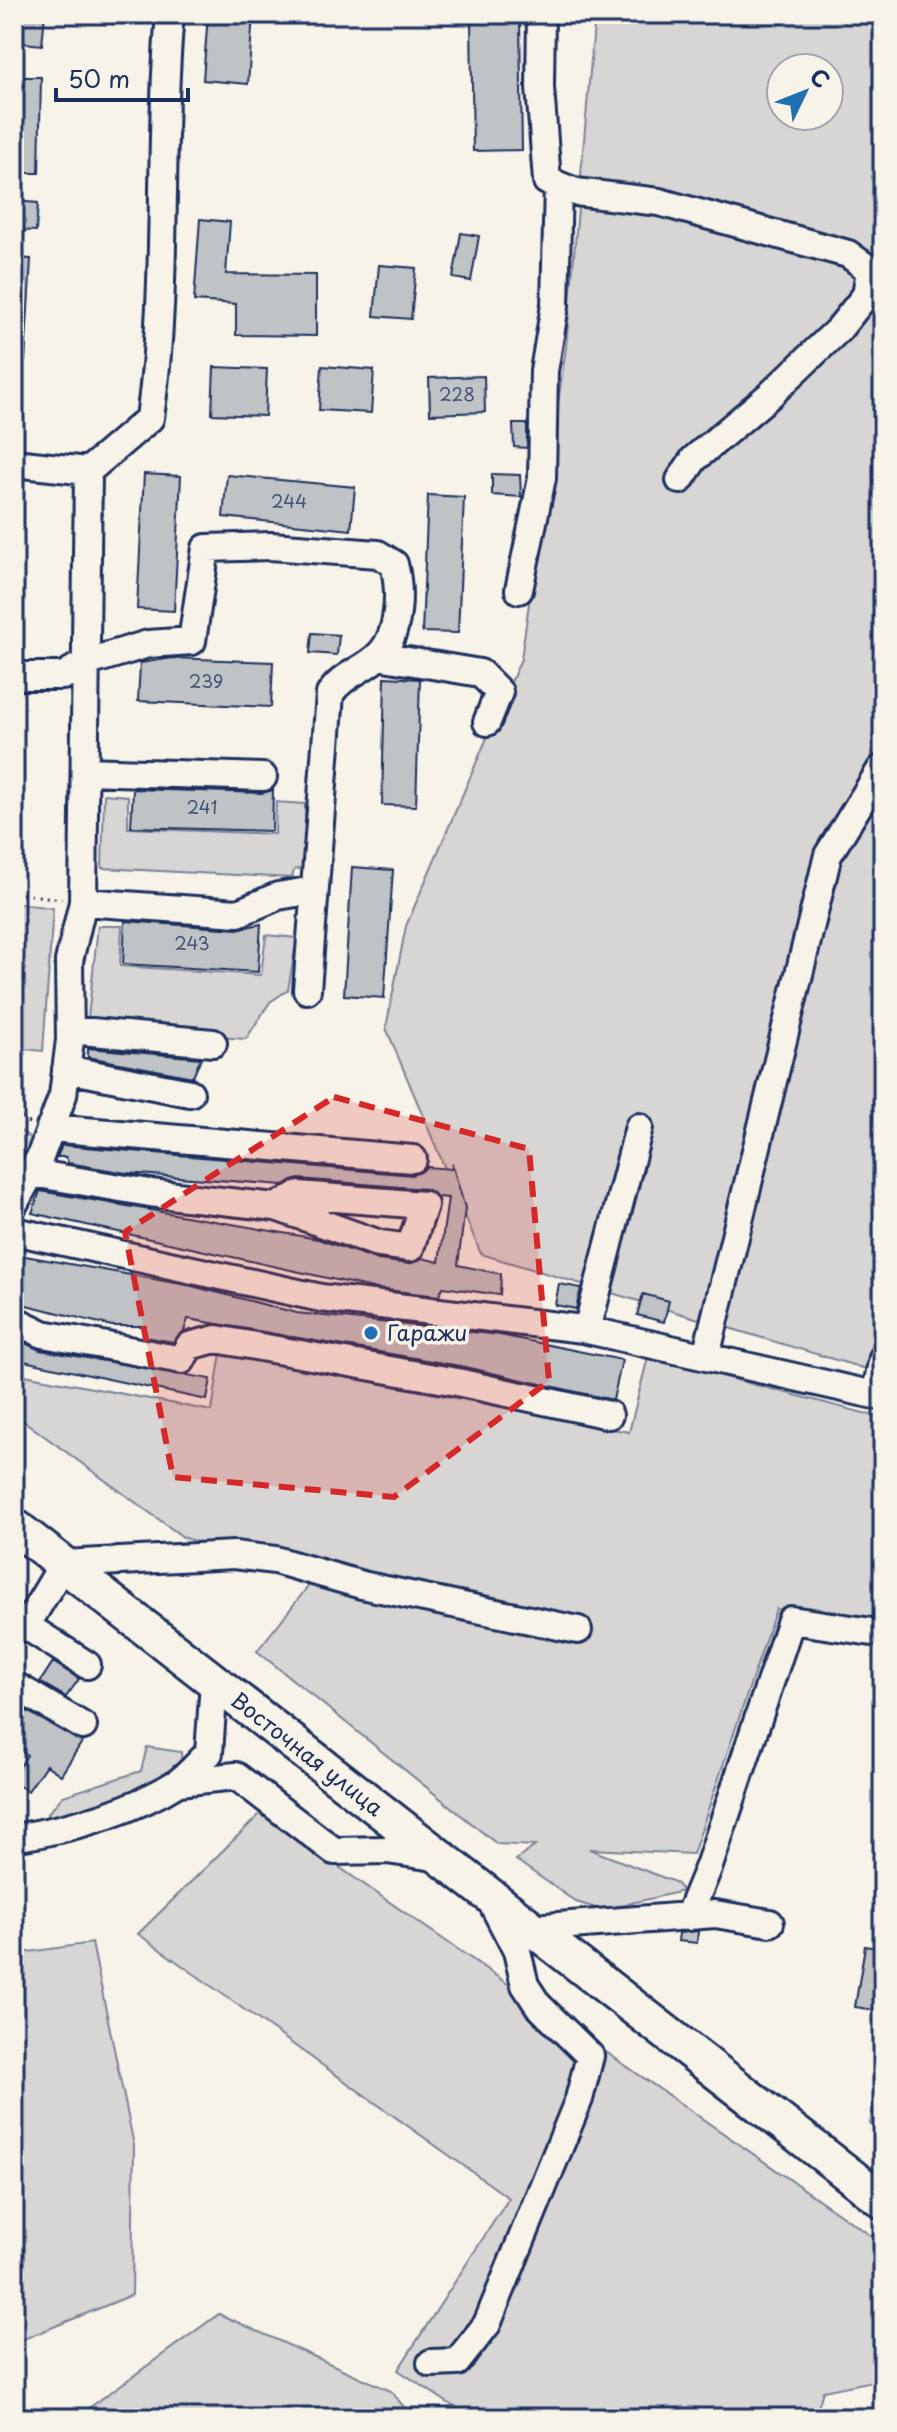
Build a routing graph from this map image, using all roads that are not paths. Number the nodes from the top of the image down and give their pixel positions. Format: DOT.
graph roads {
  1 [pos="170,14"];
  2 [pos="541,14"];
  3 [pos="558,185"];
  4 [pos="14,463"];
  5 [pos="88,471"];
  6 [pos="680,480"];
  7 [pos="519,590"];
  8 [pos="378,656"];
  9 [pos="85,663"];
  10 [pos="14,676"];
  11 [pos="487,722"];
  12 [pos="881,769"];
  13 [pos="86,771"];
  14 [pos="263,777"];
  15 [pos="314,890"];
  16 [pos="83,902"];
  17 [pos="307,990"];
  18 [pos="70,1030"];
  19 [pos="213,1043"];
  20 [pos="66,1069"];
  21 [pos="190,1093"];
  22 [pos="639,1127"];
  23 [pos="50,1128"];
  24 [pos="413,1159"];
  25 [pos="32,1173"];
  26 [pos="14,1204"];
  27 [pos="276,1207"];
  28 [pos="14,1231"];
  29 [pos="14,1320"];
  30 [pos="587,1330"];
  31 [pos="706,1356"];
  32 [pos="883,1358"];
  33 [pos="879,1396"];
  34 [pos="609,1415"];
  35 [pos="14,1526"];
  36 [pos="63,1564"];
  37 [pos="20,1622"];
  38 [pos="578,1630"];
  39 [pos="872,1632"];
  40 [pos="87,1665"];
  41 [pos="214,1682"];
  42 [pos="14,1685"];
  43 [pos="83,1726"];
  44 [pos="179,1782"];
  45 [pos="14,1838"];
  46 [pos="442,1858"];
  47 [pos="486,1893"];
  48 [pos="688,1917"];
  49 [pos="770,1923"];
  50 [pos="532,1928"];
  51 [pos="883,2201"];
  52 [pos="431,2363"];
  1 -- 5 [label="lane"];
  2 -- 3 [label="lane"];
  3 -- 6 [label="lane"];
  3 -- 7 [label="lane"];
  4 -- 5 [label="lane"];
  5 -- 9 [label="lane"];
  8 -- 9 [label="lane"];
  8 -- 11 [label="lane"];
  8 -- 15 [label="lane"];
  9 -- 10 [label="lane"];
  9 -- 13 [label="lane"];
  12 -- 31 [label="lane"];
  13 -- 14 [label="lane"];
  13 -- 16 [label="lane"];
  15 -- 16 [label="lane"];
  15 -- 17 [label="lane"];
  16 -- 18 [label="lane"];
  18 -- 19 [label="lane"];
  18 -- 20 [label="lane"];
  20 -- 21 [label="lane"];
  20 -- 23 [label="lane"];
  22 -- 30 [label="lane"];
  23 -- 24 [label="lane"];
  23 -- 25 [label="lane"];
  25 -- 26 [label="lane"];
  25 -- 27 [label="lane"];
  27 -- 27 [label="lane"];
  28 -- 30 [label="lane"];
  29 -- 34 [label="lane"];
  30 -- 31 [label="lane"];
  31 -- 33 [label="lane"];
  32 -- 33 [label="lane"];
  35 -- 36 [label="main road, Восточная улица"];
  36 -- 37 [label="lane"];
  36 -- 38 [label="lane"];
  36 -- 41 [label="main road, Восточная улица"];
  37 -- 40 [label="lane"];
  39 -- 48 [label="lane"];
  41 -- 44 [label="lane"];
  41 -- 46 [label="main road, Восточная улица"];
  42 -- 43 [label="lane"];
  44 -- 45 [label="lane"];
  44 -- 46 [label="lane"];
  46 -- 47 [label="main road, Восточная улица"];
  47 -- 50 [label="main road, Восточная улица"];
  47 -- 52 [label="lane"];
  48 -- 49 [label="lane"];
  48 -- 50 [label="lane"];
  50 -- 51 [label="main road, Восточная улица"];
}
